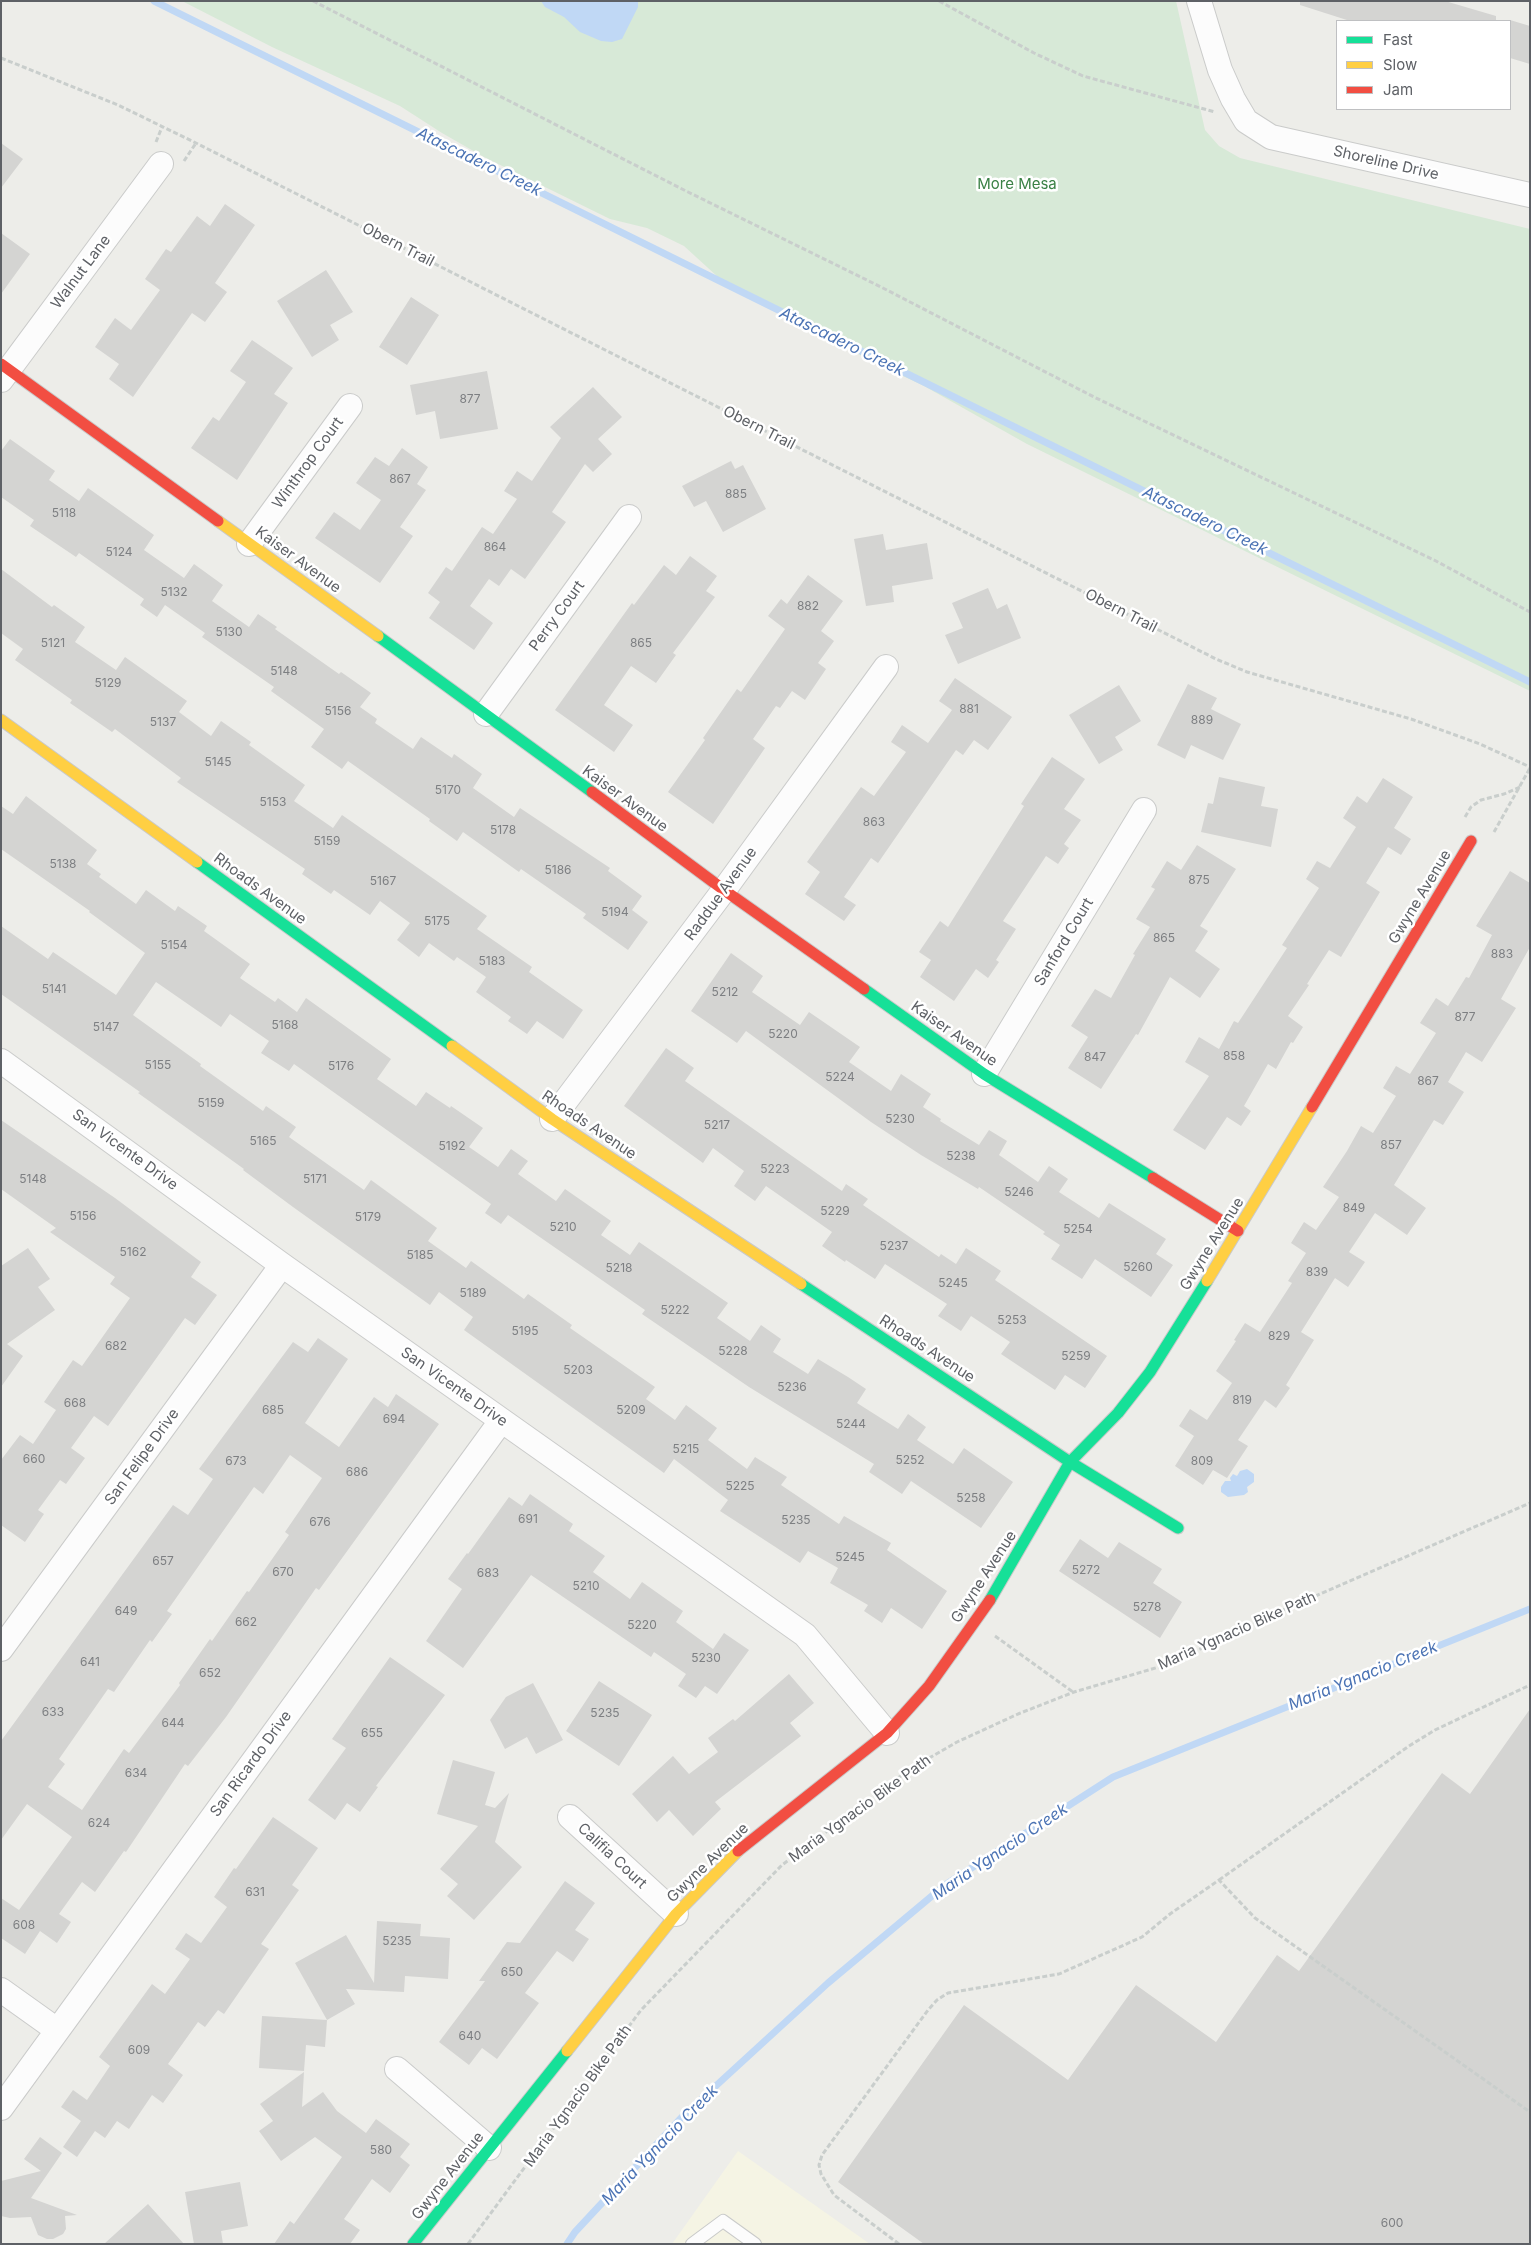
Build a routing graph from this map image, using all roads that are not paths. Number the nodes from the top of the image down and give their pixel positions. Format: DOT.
graph roads {
  1 [pos="1199,1"];
  2 [pos="161,164"];
  3 [pos="1530,195"];
  4 [pos="4,371"];
  5 [pos="350,406"];
  6 [pos="629,518"];
  7 [pos="249,544"];
  8 [pos="886,667"];
  9 [pos="486,714"];
  10 [pos="1,720"];
  11 [pos="1144,810"];
  12 [pos="1471,841"];
  13 [pos="724,890"];
  14 [pos="1,1060"];
  15 [pos="984,1074"];
  16 [pos="552,1119"];
  17 [pos="1238,1232"];
  18 [pos="282,1265"];
  19 [pos="501,1420"];
  20 [pos="1070,1462"];
  21 [pos="1178,1528"];
  22 [pos="1,1650"];
  23 [pos="887,1733"];
  24 [pos="570,1817"];
  25 [pos="676,1914"];
  26 [pos="1,1990"];
  27 [pos="57,2030"];
  28 [pos="397,2069"];
  29 [pos="1,2108"];
  30 [pos="489,2148"];
  31 [pos="413,2244"];
  32 [pos="692,2244"];
  33 [pos="755,2244"];
  1 -- 3 [label="street, Shoreline Drive"];
  2 -- 4 [label="street, Walnut Lane"];
  4 -- 7 [label="street, Kaiser Avenue"];
  5 -- 7 [label="street, Winthrop Court"];
  6 -- 9 [label="street, Perry Court"];
  7 -- 9 [label="street, Kaiser Avenue"];
  8 -- 13 [label="street, Raddue Avenue"];
  9 -- 13 [label="street, Kaiser Avenue"];
  10 -- 16 [label="street, Rhoads Avenue"];
  11 -- 15 [label="street, Sanford Court"];
  12 -- 17 [label="street, Gwyne Avenue"];
  13 -- 15 [label="street, Kaiser Avenue"];
  13 -- 16 [label="street, Raddue Avenue"];
  14 -- 18 [label="street, San Vicente Drive"];
  15 -- 17 [label="street, Kaiser Avenue"];
  16 -- 20 [label="street, Rhoads Avenue"];
  17 -- 20 [label="street, Gwyne Avenue"];
  18 -- 19 [label="street, San Vicente Drive"];
  18 -- 22 [label="street, San Felipe Drive"];
  19 -- 23 [label="street, San Vicente Drive"];
  19 -- 27 [label="street, San Ricardo Drive"];
  20 -- 21 [label="street, Rhoads Avenue"];
  20 -- 23 [label="street, Gwyne Avenue"];
  23 -- 25 [label="street, Gwyne Avenue"];
  24 -- 25 [label="street, Califia Court"];
  25 -- 30 [label="street, Gwyne Avenue"];
  26 -- 27 [label="street"];
  27 -- 29 [label="street, San Ricardo Drive"];
  28 -- 30 [label="street"];
  30 -- 31 [label="street, Gwyne Avenue"];
  32 -- 33 [label="lane"];
}
